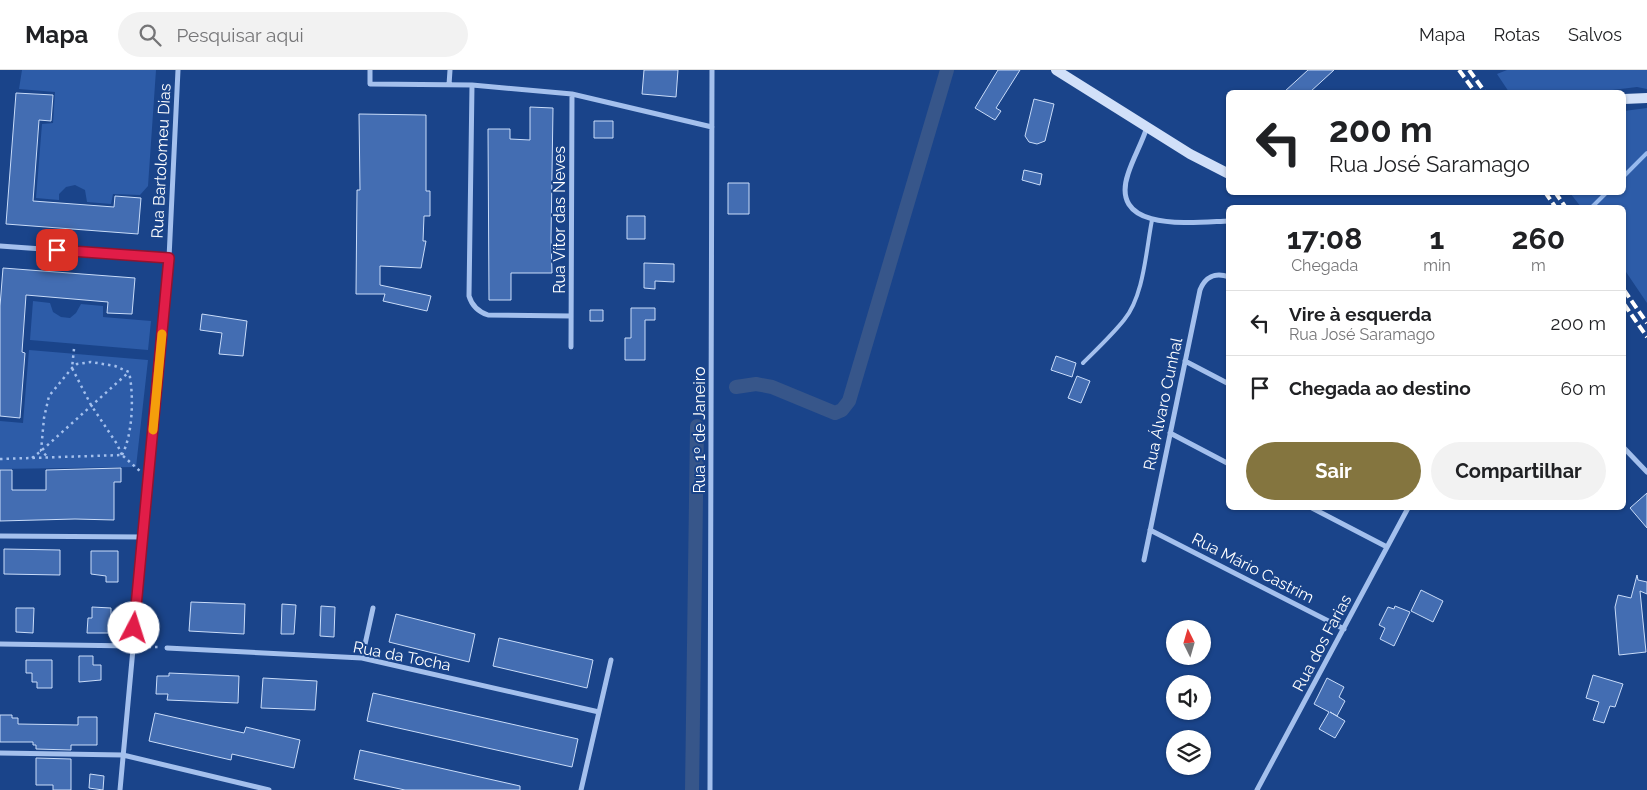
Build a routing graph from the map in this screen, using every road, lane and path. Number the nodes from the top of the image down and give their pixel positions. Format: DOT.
graph roads {
  1 [pos="178,70"];
  2 [pos="370,70"];
  3 [pos="450,70"];
  4 [pos="712,70"];
  5 [pos="1056,70"];
  6 [pos="449,85"];
  7 [pos="472,85"];
  8 [pos="572,94"];
  9 [pos="1647,98"];
  10 [pos="1626,99"];
  11 [pos="1148,126"];
  12 [pos="712,127"];
  13 [pos="1226,172"];
  14 [pos="1152,220"];
  15 [pos="1226,221"];
  16 [pos="0,246"];
  17 [pos="169,258"];
  18 [pos="1226,276"];
  19 [pos="571,316"];
  20 [pos="571,347"];
  21 [pos="74,349"];
  22 [pos="1185,361"];
  23 [pos="1083,363"];
  24 [pos="72,368"];
  25 [pos="130,372"];
  26 [pos="1226,382"];
  27 [pos="91,405"];
  28 [pos="1170,433"];
  29 [pos="1626,450"];
  30 [pos="41,451"];
  31 [pos="122,455"];
  32 [pos="32,458"];
  33 [pos="48,458"];
  34 [pos="0,459"];
  35 [pos="1226,462"];
  36 [pos="1647,472"];
  37 [pos="148,477"];
  38 [pos="1316,510"];
  39 [pos="1407,510"];
  40 [pos="1150,530"];
  41 [pos="0,536"];
  42 [pos="143,537"];
  43 [pos="1387,547"];
  44 [pos="1144,560"];
  45 [pos="373,608"];
  46 [pos="1344,629"];
  47 [pos="0,644"];
  48 [pos="133,646"];
  49 [pos="167,648"];
  50 [pos="362,658"];
  51 [pos="612,660"];
  52 [pos="599,712"];
  53 [pos="0,753"];
  54 [pos="123,755"];
  55 [pos="120,790"];
  56 [pos="269,790"];
  57 [pos="581,790"];
  58 [pos="710,790"];
  59 [pos="1257,790"];
  1 -- 17 [label="street, Rua Bartolomeu Dias"];
  2 -- 6 [label="street"];
  3 -- 6 [label="street"];
  4 -- 12 [label="street, Rua 1º de Janeiro"];
  5 -- 11 [label="main road"];
  6 -- 7 [label="street"];
  7 -- 8 [label="street"];
  7 -- 19 [label="street"];
  8 -- 12 [label="street"];
  8 -- 19 [label="street, Rua Vítor das Neves"];
  9 -- 10 [label="main road"];
  11 -- 13 [label="main road"];
  11 -- 14 [label="street"];
  12 -- 58 [label="street, Rua 1º de Janeiro"];
  14 -- 15 [label="street"];
  14 -- 23 [label="lane"];
  16 -- 17 [label="street"];
  17 -- 37 [label="street, Rua Bartolomeu Dias"];
  18 -- 22 [label="street, Rua Álvaro Cunhal"];
  19 -- 20 [label="street, Rua Vítor das Neves"];
  21 -- 24 [label="path"];
  22 -- 26 [label="street"];
  22 -- 28 [label="street, Rua Álvaro Cunhal"];
  24 -- 25 [label="path"];
  24 -- 27 [label="path"];
  24 -- 30 [label="path"];
  25 -- 27 [label="path"];
  25 -- 31 [label="path"];
  27 -- 30 [label="path"];
  27 -- 31 [label="path"];
  28 -- 35 [label="street"];
  28 -- 40 [label="street, Rua Álvaro Cunhal"];
  29 -- 36 [label="street"];
  30 -- 32 [label="path"];
  30 -- 33 [label="path"];
  31 -- 33 [label="path"];
  31 -- 37 [label="path"];
  32 -- 33 [label="path"];
  32 -- 34 [label="path"];
  37 -- 42 [label="street, Rua Bartolomeu Dias"];
  38 -- 43 [label="street"];
  39 -- 43 [label="street, Rua dos Farias"];
  40 -- 44 [label="street, Rua Álvaro Cunhal"];
  40 -- 46 [label="street, Rua Mário Castrim"];
  41 -- 42 [label="street"];
  42 -- 48 [label="street, Rua Bartolomeu Dias"];
  43 -- 46 [label="street, Rua dos Farias"];
  45 -- 50 [label="street"];
  46 -- 59 [label="street, Rua dos Farias"];
  47 -- 48 [label="street"];
  48 -- 49 [label="path"];
  48 -- 54 [label="street, Rua Bartolomeu Dias"];
  49 -- 50 [label="street, Rua da Tocha"];
  50 -- 52 [label="street, Rua da Tocha"];
  51 -- 52 [label="street"];
  52 -- 57 [label="street"];
  53 -- 54 [label="street"];
  54 -- 55 [label="street, Rua Bartolomeu Dias"];
  54 -- 56 [label="street"];
}
